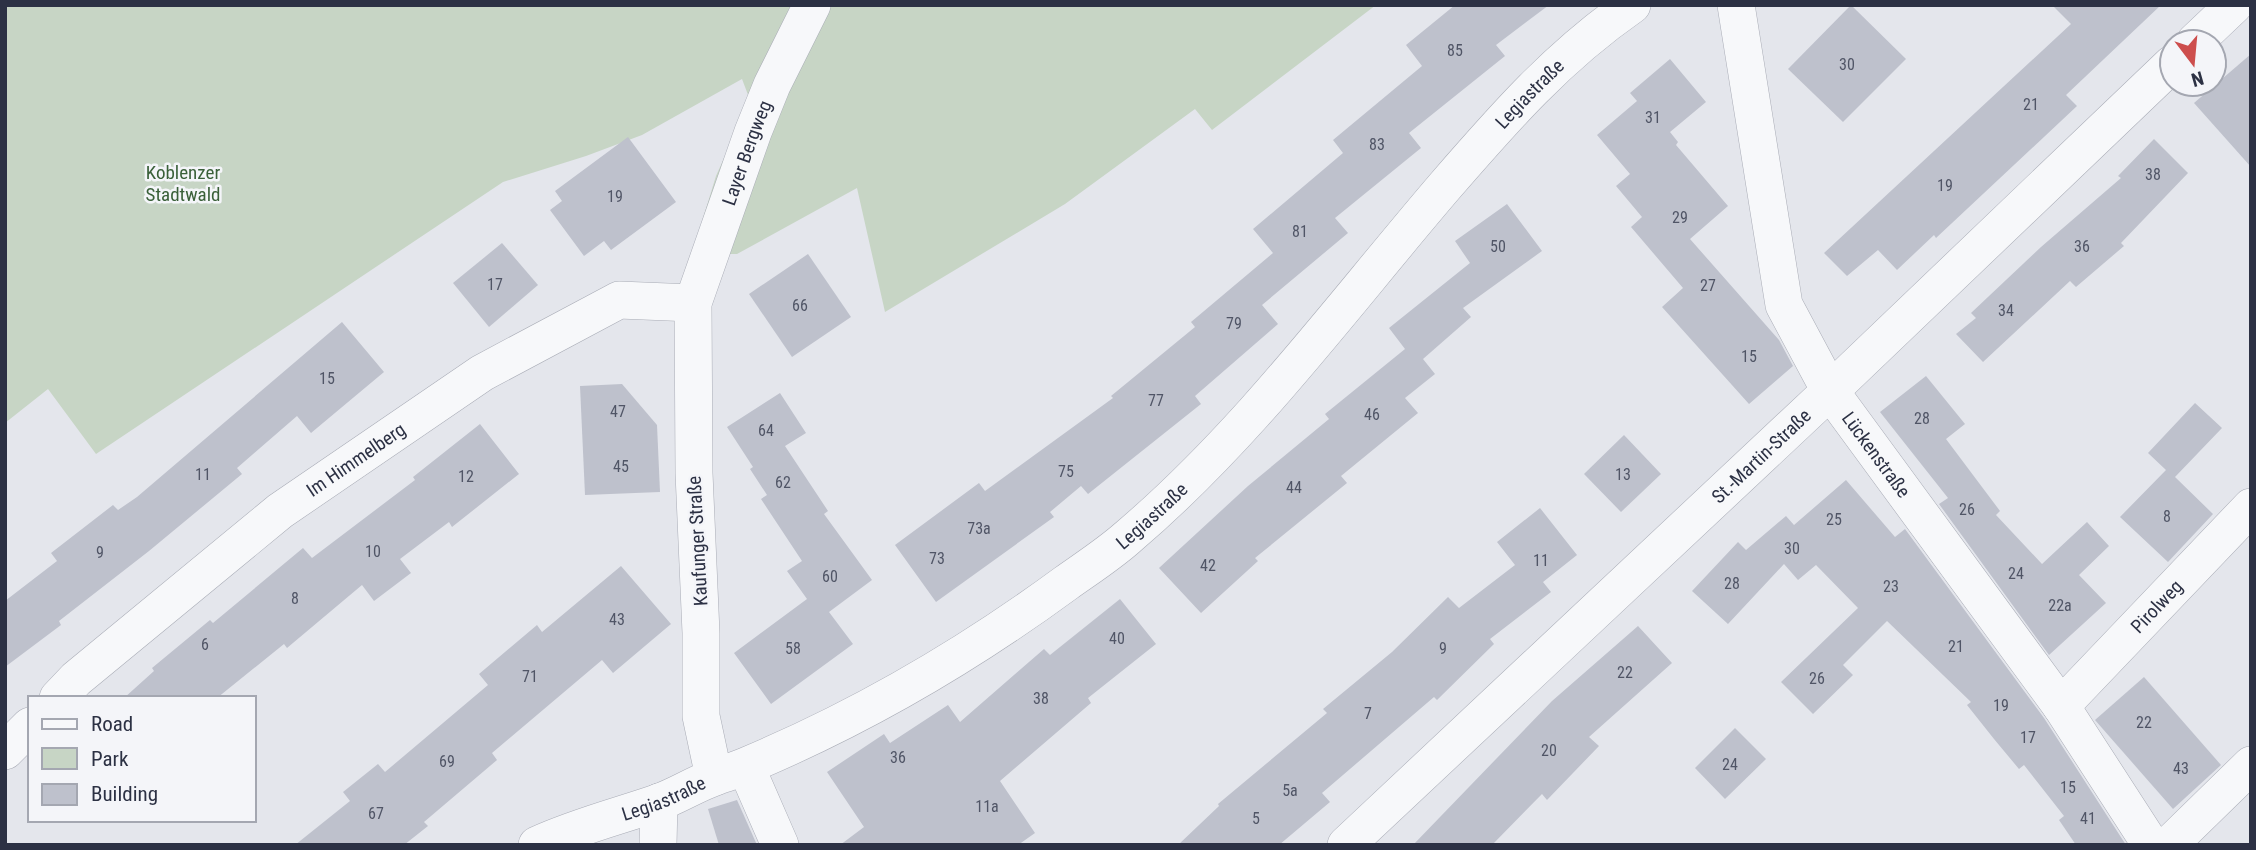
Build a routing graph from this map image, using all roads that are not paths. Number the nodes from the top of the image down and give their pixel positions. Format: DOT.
graph roads {
  1 [pos="812,5"];
  2 [pos="1632,5"];
  3 [pos="1736,5"];
  4 [pos="2234,5"];
  5 [pos="2210,28"];
  6 [pos="2158,77"];
  7 [pos="693,303"];
  8 [pos="1829,391"];
  9 [pos="2251,507"];
  10 [pos="60,696"];
  11 [pos="2061,706"];
  12 [pos="28,728"];
  13 [pos="5,751"];
  14 [pos="2251,765"];
  15 [pos="730,772"];
  16 [pos="659,802"];
  17 [pos="537,845"];
  18 [pos="658,845"];
  19 [pos="780,845"];
  20 [pos="1346,845"];
  21 [pos="2151,845"];
  22 [pos="2169,845"];
  1 -- 7 [label="street, Layer Bergweg"];
  2 -- 15 [label="street, Legiastraße"];
  3 -- 8 [label="street, Lückenstraße"];
  4 -- 5 [label="street"];
  6 -- 8 [label="street, St.-Martin-Straße"];
  7 -- 10 [label="street, Im Himmelberg"];
  7 -- 15 [label="street, Kaufunger Straße"];
  8 -- 11 [label="street, Lückenstraße"];
  8 -- 20 [label="street, St.-Martin-Straße"];
  9 -- 11 [label="street, Pirolweg"];
  11 -- 21 [label="street, Lückenstraße"];
  12 -- 13 [label="street"];
  14 -- 22 [label="street"];
  15 -- 16 [label="street, Legiastraße"];
  15 -- 19 [label="street, Kaufunger Straße"];
  16 -- 17 [label="street, Legiastraße"];
  16 -- 18 [label="street"];
}
